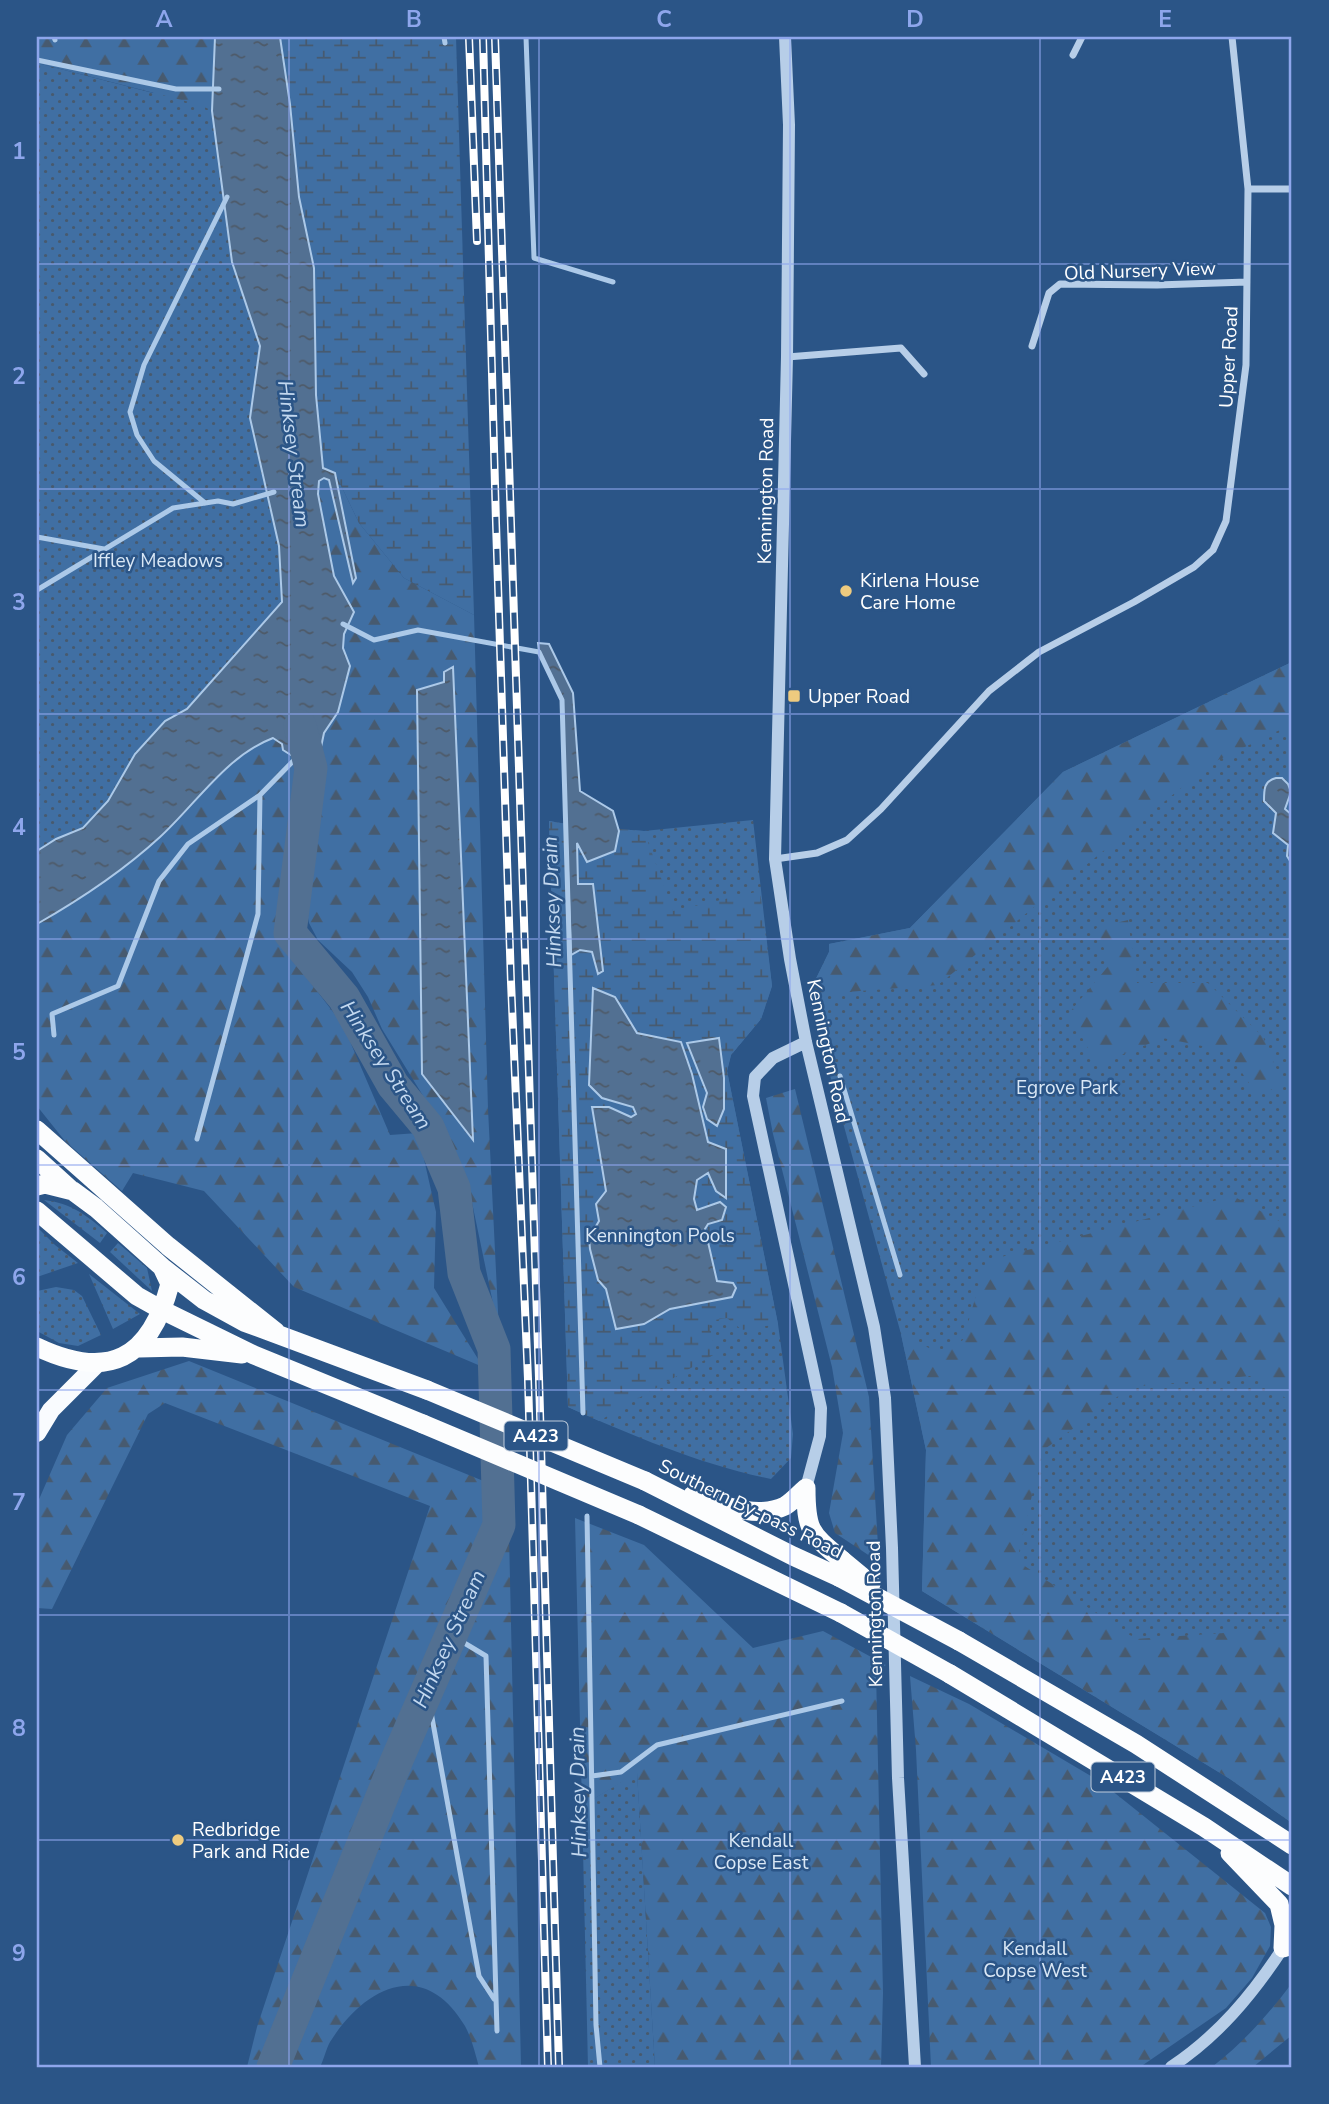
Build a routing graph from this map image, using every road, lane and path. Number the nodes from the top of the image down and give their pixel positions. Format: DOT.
graph roads {
  1 [pos="785,37"];
  2 [pos="1082,37"];
  3 [pos="1232,37"];
  4 [pos="1073,55"];
  5 [pos="1248,189"];
  6 [pos="1292,189"];
  7 [pos="1247,282"];
  8 [pos="1032,346"];
  9 [pos="787,357"];
  10 [pos="924,374"];
  11 [pos="775,859"];
  12 [pos="806,1042"];
  13 [pos="37,1130"];
  14 [pos="37,1159"];
  15 [pos="37,1186"];
  16 [pos="73,1191"];
  17 [pos="108,1206"];
  18 [pos="37,1211"];
  19 [pos="143,1237"];
  20 [pos="162,1267"];
  21 [pos="162,1310"];
  22 [pos="275,1332"];
  23 [pos="37,1348"];
  24 [pos="139,1348"];
  25 [pos="254,1355"];
  26 [pos="97,1364"];
  27 [pos="37,1433"];
  28 [pos="645,1481"];
  29 [pos="806,1488"];
  30 [pos="841,1569"];
  31 [pos="1204,1827"];
  32 [pos="1292,1845"];
  33 [pos="1292,1886"];
  34 [pos="1287,1946"];
  35 [pos="915,2067"];
  36 [pos="1171,2067"];
  1 -- 9 [label="street, Kennington Road"];
  2 -- 4 [label="street"];
  3 -- 5 [label="street, Upper Road"];
  5 -- 6 [label="street"];
  5 -- 7 [label="street, Upper Road"];
  7 -- 8 [label="street, Old Nursery View"];
  7 -- 11 [label="street, Upper Road"];
  9 -- 10 [label="street"];
  9 -- 11 [label="street, Kennington Road"];
  11 -- 12 [label="street, Kennington Road"];
  12 -- 29 [label="street"];
  12 -- 35 [label="street, Kennington Road"];
  13 -- 17 [label="highway"];
  14 -- 16 [label="highway"];
  15 -- 16 [label="highway"];
  16 -- 17 [label="highway"];
  17 -- 19 [label="highway"];
  18 -- 21 [label="highway, A423"];
  19 -- 20 [label="highway, Southern By-pass Road"];
  19 -- 22 [label="highway, A423"];
  20 -- 21 [label="highway"];
  20 -- 22 [label="highway, Southern By-pass Road / A423"];
  21 -- 24 [label="highway"];
  21 -- 25 [label="highway, A423"];
  22 -- 28 [label="highway, Southern By-pass Road / A423, bridge"];
  23 -- 26 [label="highway"];
  24 -- 25 [label="highway, A423"];
  24 -- 26 [label="highway"];
  25 -- 31 [label="highway, A423, bridge"];
  26 -- 27 [label="main road"];
  28 -- 29 [label="highway"];
  28 -- 30 [label="highway, Southern By-pass Road / A423"];
  29 -- 30 [label="highway"];
  30 -- 32 [label="highway, Southern By-pass Road / A423, bridge"];
  31 -- 33 [label="highway, A423"];
  31 -- 34 [label="highway"];
  34 -- 36 [label="street"];
}
